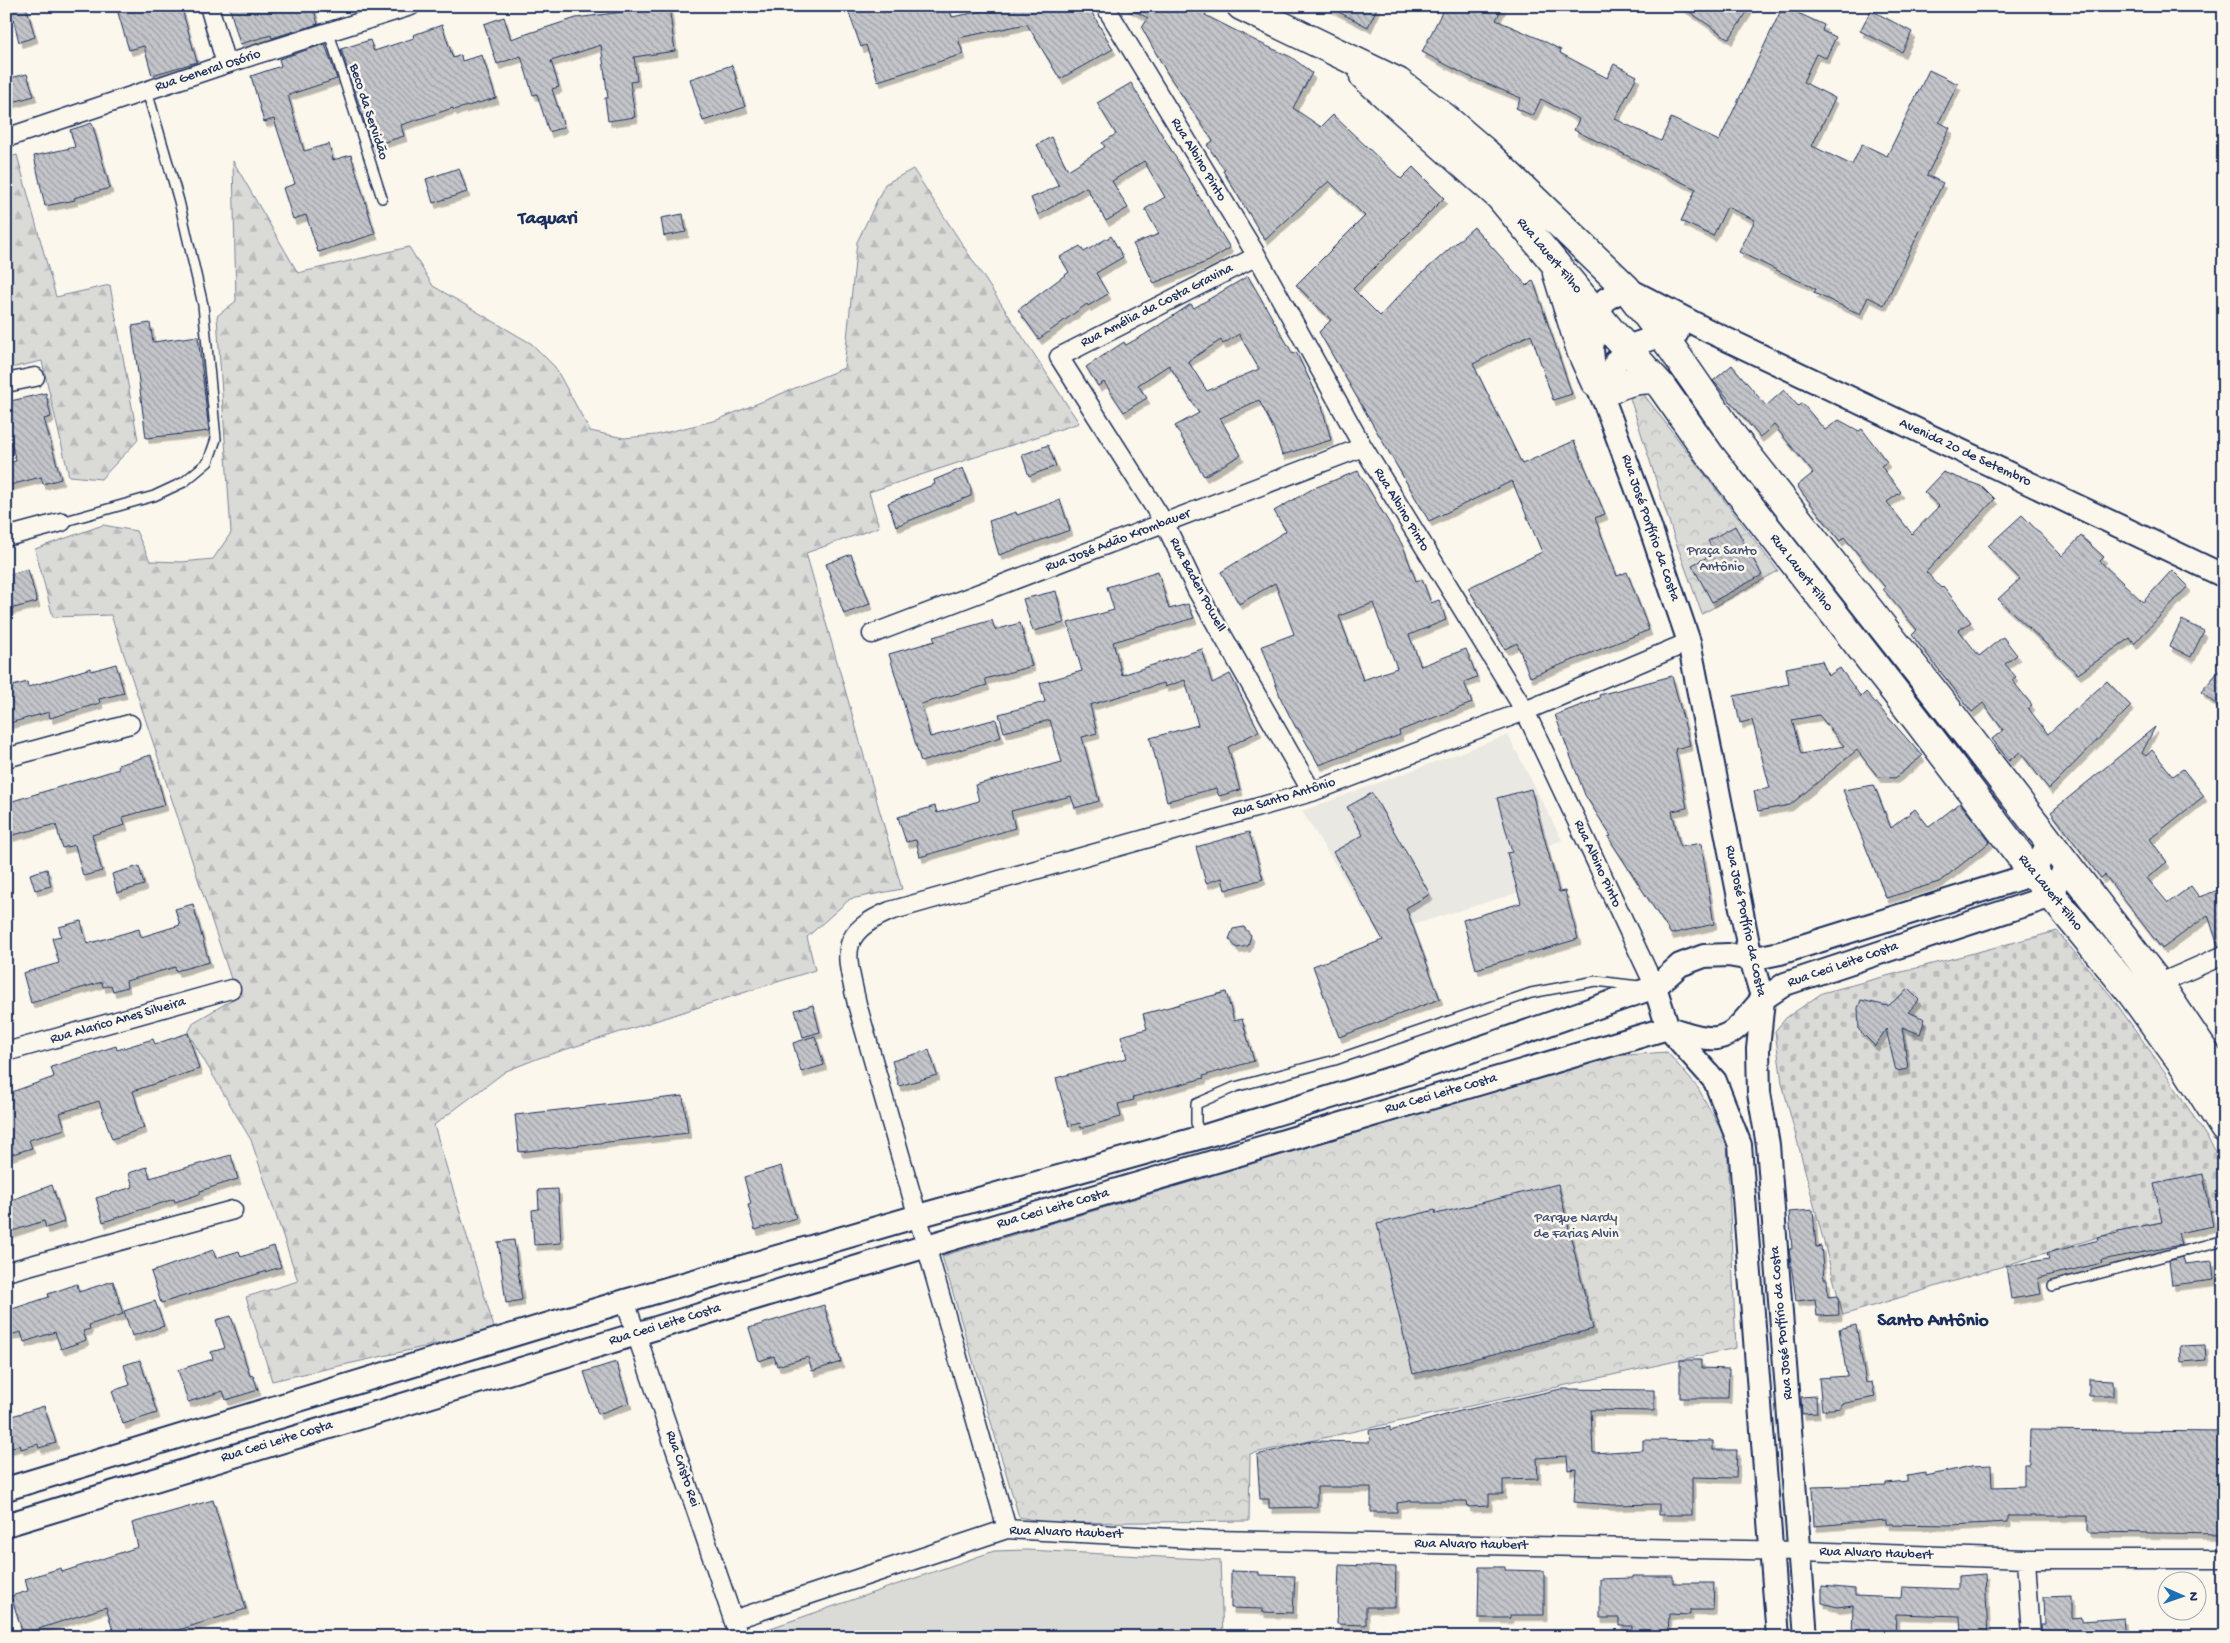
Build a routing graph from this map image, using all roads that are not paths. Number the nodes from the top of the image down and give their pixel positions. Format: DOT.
graph roads {
  1 [pos="209,6"];
  2 [pos="411,6"];
  3 [pos="1105,6"];
  4 [pos="1241,6"];
  5 [pos="329,33"];
  6 [pos="1339,53"];
  7 [pos="226,64"];
  8 [pos="147,91"];
  9 [pos="6,138"];
  10 [pos="382,198"];
  11 [pos="1572,235"];
  12 [pos="1256,256"];
  13 [pos="1552,258"];
  14 [pos="1626,288"];
  15 [pos="1597,315"];
  16 [pos="1707,330"];
  17 [pos="1662,335"];
  18 [pos="1627,347"];
  19 [pos="1058,357"];
  20 [pos="35,377"];
  21 [pos="1655,380"];
  22 [pos="6,383"];
  23 [pos="1602,392"];
  24 [pos="1734,438"];
  25 [pos="1363,447"];
  26 [pos="1710,454"];
  27 [pos="62,522"];
  28 [pos="1165,524"];
  29 [pos="6,537"];
  30 [pos="2224,576"];
  31 [pos="872,634"];
  32 [pos="1689,642"];
  33 [pos="1525,712"];
  34 [pos="130,724"];
  35 [pos="6,758"];
  36 [pos="1985,759"];
  37 [pos="1959,776"];
  38 [pos="1312,792"];
  39 [pos="2048,842"];
  40 [pos="2066,866"];
  41 [pos="2034,874"];
  42 [pos="2052,896"];
  43 [pos="2224,955"];
  44 [pos="1751,959"];
  45 [pos="2159,984"];
  46 [pos="1655,987"];
  47 [pos="231,989"];
  48 [pos="2132,994"];
  49 [pos="1762,1000"];
  50 [pos="1668,1028"];
  51 [pos="6,1052"];
  52 [pos="2224,1081"];
  53 [pos="2224,1128"];
  54 [pos="1202,1137"];
  55 [pos="1210,1162"];
  56 [pos="233,1210"];
  57 [pos="918,1216"];
  58 [pos="2224,1240"];
  59 [pos="927,1246"];
  60 [pos="6,1272"];
  61 [pos="2053,1286"];
  62 [pos="625,1301"];
  63 [pos="635,1333"];
  64 [pos="152,1445"];
  65 [pos="161,1478"];
  66 [pos="6,1489"];
  67 [pos="6,1525"];
  68 [pos="1007,1529"];
  69 [pos="1772,1550"];
  70 [pos="1801,1551"];
  71 [pos="2026,1559"];
  72 [pos="2224,1559"];
  73 [pos="736,1628"];
  74 [pos="1778,1637"];
  75 [pos="1806,1637"];
  76 [pos="2031,1637"];
  1 -- 7 [label="street"];
  2 -- 5 [label="street, Rua General Osório"];
  3 -- 12 [label="street, Rua Albino Pinto"];
  4 -- 6 [label="main road, Rua Lauert Filho"];
  5 -- 7 [label="street, Rua General Osório"];
  5 -- 10 [label="lane, Beco da Servidão"];
  6 -- 11 [label="main road, Rua Lauert Filho"];
  6 -- 13 [label="main road, Rua Lauert Filho"];
  7 -- 8 [label="street, Rua General Osório"];
  8 -- 9 [label="street, Rua General Osório"];
  8 -- 27 [label="lane"];
  11 -- 13 [label="main road"];
  11 -- 14 [label="main road, Rua Lauert Filho"];
  12 -- 19 [label="street, Rua Amélia da Costa Gravina"];
  12 -- 25 [label="street, Rua Albino Pinto"];
  13 -- 15 [label="main road, Rua Lauert Filho"];
  13 -- 23 [label="main road"];
  14 -- 15 [label="street"];
  14 -- 16 [label="street, Avenida 20 de Setembro"];
  14 -- 17 [label="main road, Rua Lauert Filho"];
  15 -- 18 [label="main road, Rua Lauert Filho"];
  15 -- 23 [label="street, Rua José Porfírio da Costa"];
  16 -- 17 [label="street"];
  16 -- 30 [label="street, Avenida 20 de Setembro"];
  17 -- 18 [label="street"];
  17 -- 24 [label="main road, Rua Lauert Filho"];
  18 -- 21 [label="main road, Rua Lauert Filho"];
  18 -- 23 [label="street"];
  19 -- 28 [label="street, Rua Baden Powell"];
  20 -- 22 [label="street"];
  21 -- 23 [label="main road"];
  21 -- 26 [label="main road, Rua Lauert Filho"];
  23 -- 32 [label="street, Rua José Porfírio da Costa"];
  24 -- 26 [label="main road"];
  24 -- 36 [label="main road, Rua Lauert Filho"];
  25 -- 28 [label="street, Rua José Adão Krombauer"];
  25 -- 33 [label="street, Rua Albino Pinto"];
  26 -- 37 [label="main road, Rua Lauert Filho"];
  27 -- 29 [label="street"];
  28 -- 31 [label="street, Rua José Adão Krombauer"];
  28 -- 38 [label="street, Rua Baden Powell"];
  32 -- 33 [label="street, Rua Santo Antônio"];
  32 -- 44 [label="street, Rua José Porfírio da Costa"];
  33 -- 38 [label="street, Rua Santo Antônio"];
  33 -- 46 [label="street, Rua Albino Pinto"];
  34 -- 35 [label="street"];
  36 -- 37 [label="main road"];
  36 -- 39 [label="main road, Rua Lauert Filho"];
  37 -- 41 [label="main road, Rua Lauert Filho"];
  38 -- 57 [label="street, Rua Santo Antônio"];
  39 -- 40 [label="main road, Rua Lauert Filho"];
  39 -- 41 [label="street"];
  40 -- 42 [label="street"];
  40 -- 45 [label="main road, Rua Lauert Filho"];
  41 -- 42 [label="main road, Rua Lauert Filho"];
  41 -- 44 [label="street, Rua Ceci Leite Costa"];
  42 -- 48 [label="main road, Rua Lauert Filho"];
  42 -- 49 [label="street, Rua Ceci Leite Costa"];
  43 -- 45 [label="street"];
  44 -- 46 [label="street, Rua Ceci Leite Costa"];
  44 -- 49 [label="street, Rua José Porfírio da Costa"];
  45 -- 48 [label="street"];
  45 -- 52 [label="main road, Rua Lauert Filho"];
  46 -- 50 [label="street, Rua Albino Pinto"];
  46 -- 54 [label="street, Rua Ceci Leite Costa"];
  46 -- 54 [label="lane"];
  47 -- 51 [label="street, Rua Alarico Anes Silveira"];
  48 -- 53 [label="main road, Rua Lauert Filho"];
  49 -- 50 [label="street, Rua Ceci Leite Costa"];
  49 -- 70 [label="street, Rua José Porfírio da Costa"];
  50 -- 55 [label="street, Rua Ceci Leite Costa"];
  50 -- 69 [label="street, Rua José Porfírio da Costa"];
  54 -- 55 [label="street"];
  54 -- 57 [label="street, Rua Ceci Leite Costa"];
  55 -- 59 [label="street, Rua Ceci Leite Costa"];
  56 -- 60 [label="street"];
  57 -- 59 [label="street"];
  57 -- 62 [label="street, Rua Ceci Leite Costa"];
  58 -- 61 [label="lane"];
  59 -- 63 [label="street, Rua Ceci Leite Costa"];
  59 -- 68 [label="street"];
  62 -- 63 [label="street, Rua Cristo Rei"];
  62 -- 64 [label="street, Rua Ceci Leite Costa"];
  63 -- 65 [label="street, Rua Ceci Leite Costa"];
  63 -- 73 [label="street, Rua Cristo Rei"];
  64 -- 65 [label="street"];
  64 -- 66 [label="street, Rua Ceci Leite Costa"];
  65 -- 67 [label="street, Rua Ceci Leite Costa"];
  68 -- 69 [label="street, Rua Alvaro Haubert"];
  68 -- 73 [label="street, Rua Alvaro Haubert"];
  69 -- 70 [label="street, Rua Alvaro Haubert"];
  69 -- 74 [label="street, Rua José Porfírio da Costa"];
  70 -- 71 [label="street, Rua Alvaro Haubert"];
  70 -- 75 [label="street, Rua José Porfírio da Costa"];
  71 -- 72 [label="street, Rua Alvaro Haubert"];
  71 -- 76 [label="street"];
}
